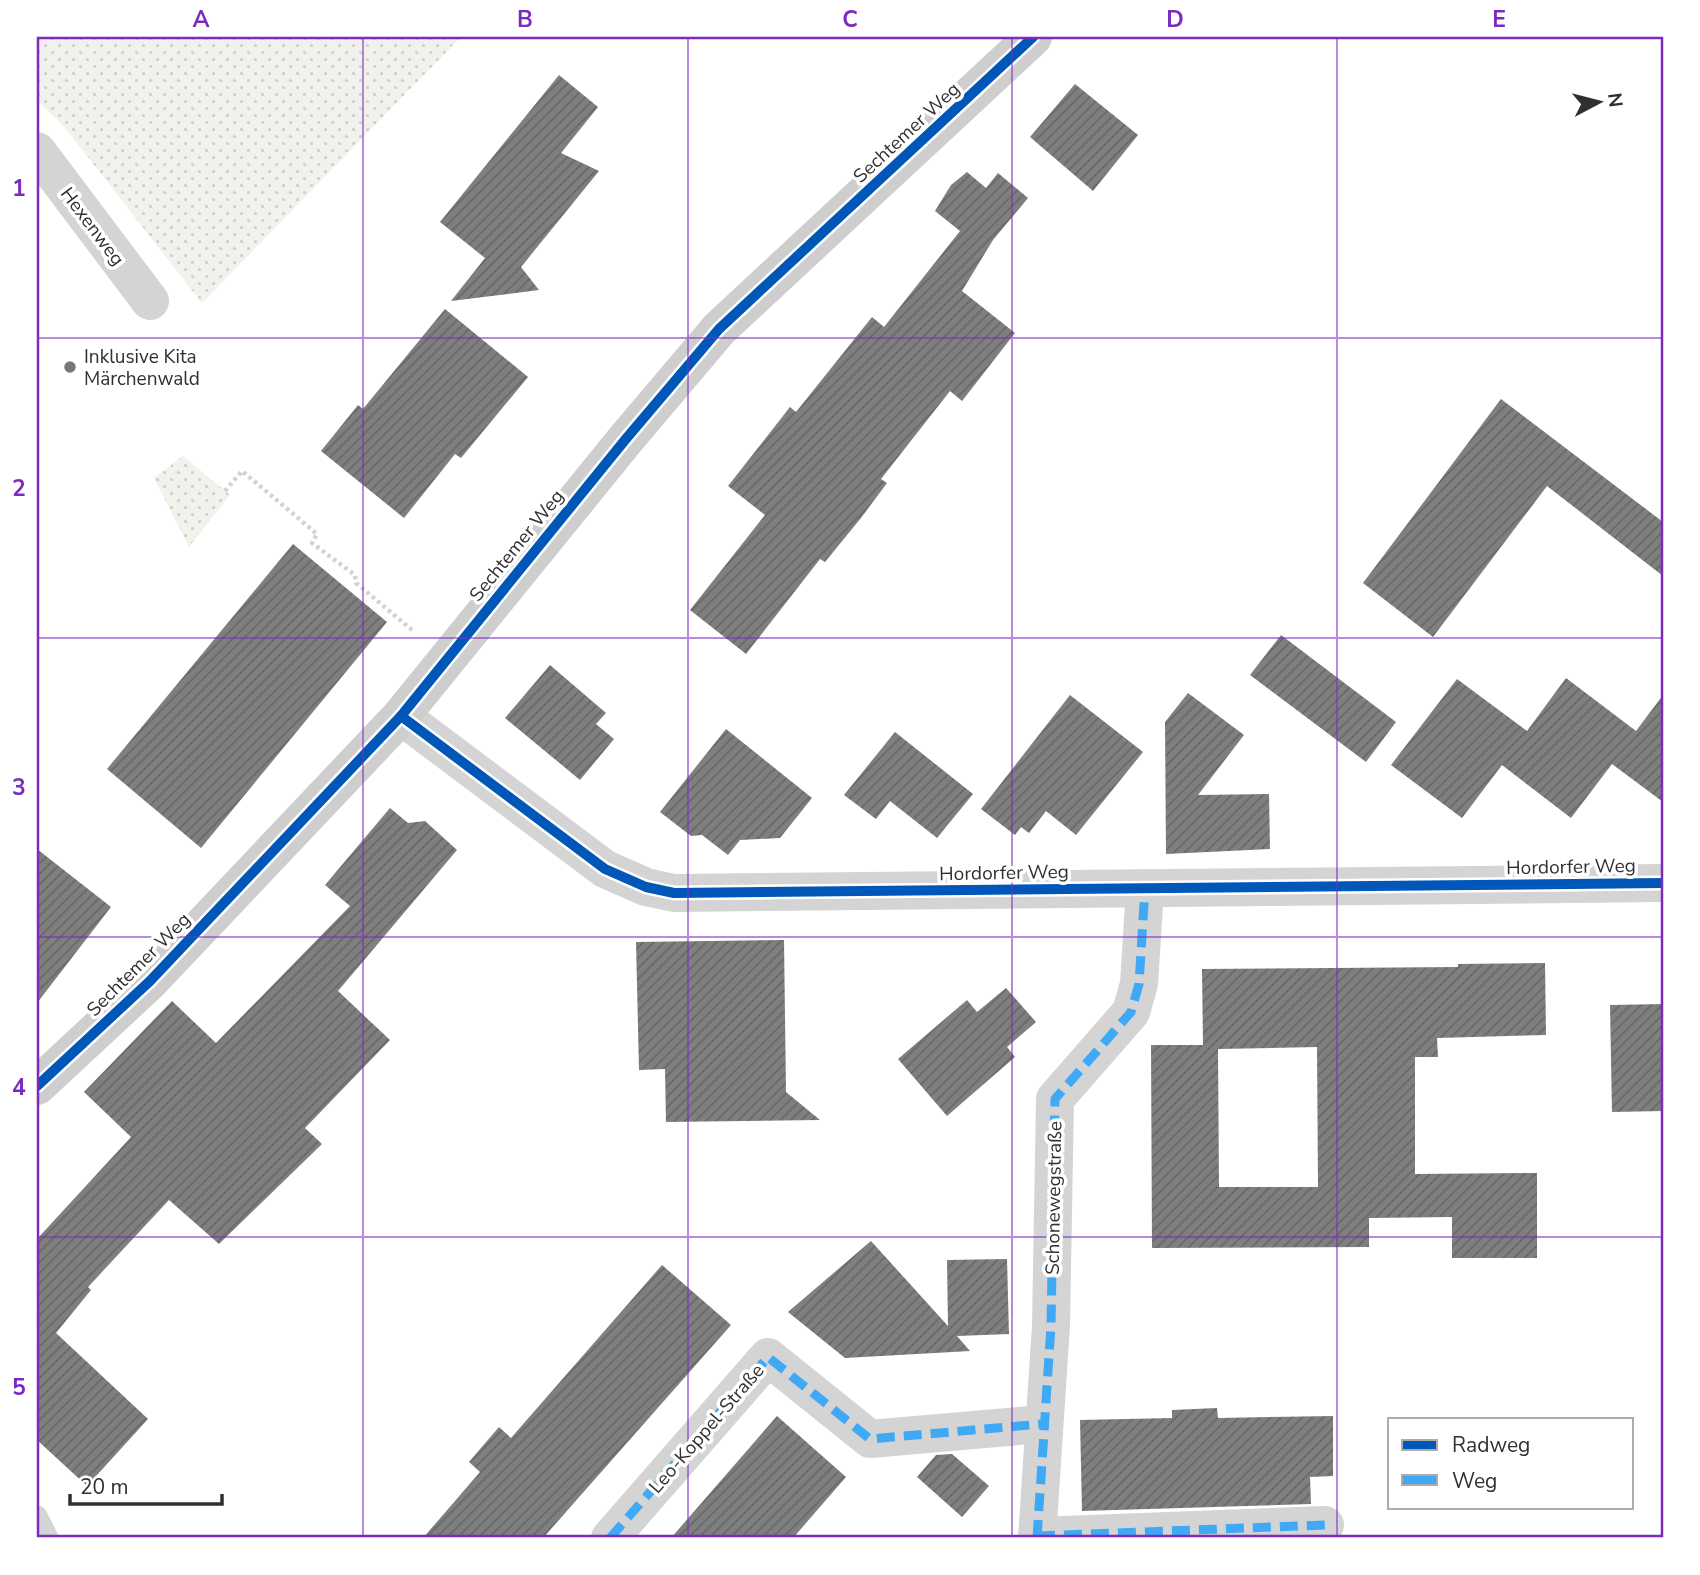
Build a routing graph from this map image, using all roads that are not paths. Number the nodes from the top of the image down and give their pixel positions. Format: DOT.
graph roads {
  1 [pos="1033,37"];
  2 [pos="37,151"];
  3 [pos="150,301"];
  4 [pos="401,716"];
  5 [pos="1663,883"];
  6 [pos="1144,888"];
  7 [pos="37,1086"];
  8 [pos="1042,1424"];
  9 [pos="37,1516"];
  10 [pos="1325,1525"];
  11 [pos="1037,1537"];
  12 [pos="48,1538"];
  13 [pos="610,1538"];
  1 -- 4 [label="street, Sechtemer Weg"];
  2 -- 3 [label="street, Hexenweg"];
  4 -- 6 [label="street, Hordorfer Weg"];
  4 -- 7 [label="street, Sechtemer Weg"];
  5 -- 6 [label="street, Hordorfer Weg"];
  6 -- 8 [label="street, Schonewegstraße"];
  8 -- 11 [label="street, Schonewegstraße"];
  8 -- 13 [label="street, Leo-Koppel-Straße"];
  9 -- 12 [label="lane"];
  10 -- 11 [label="street, Schonewegstraße"];
}
